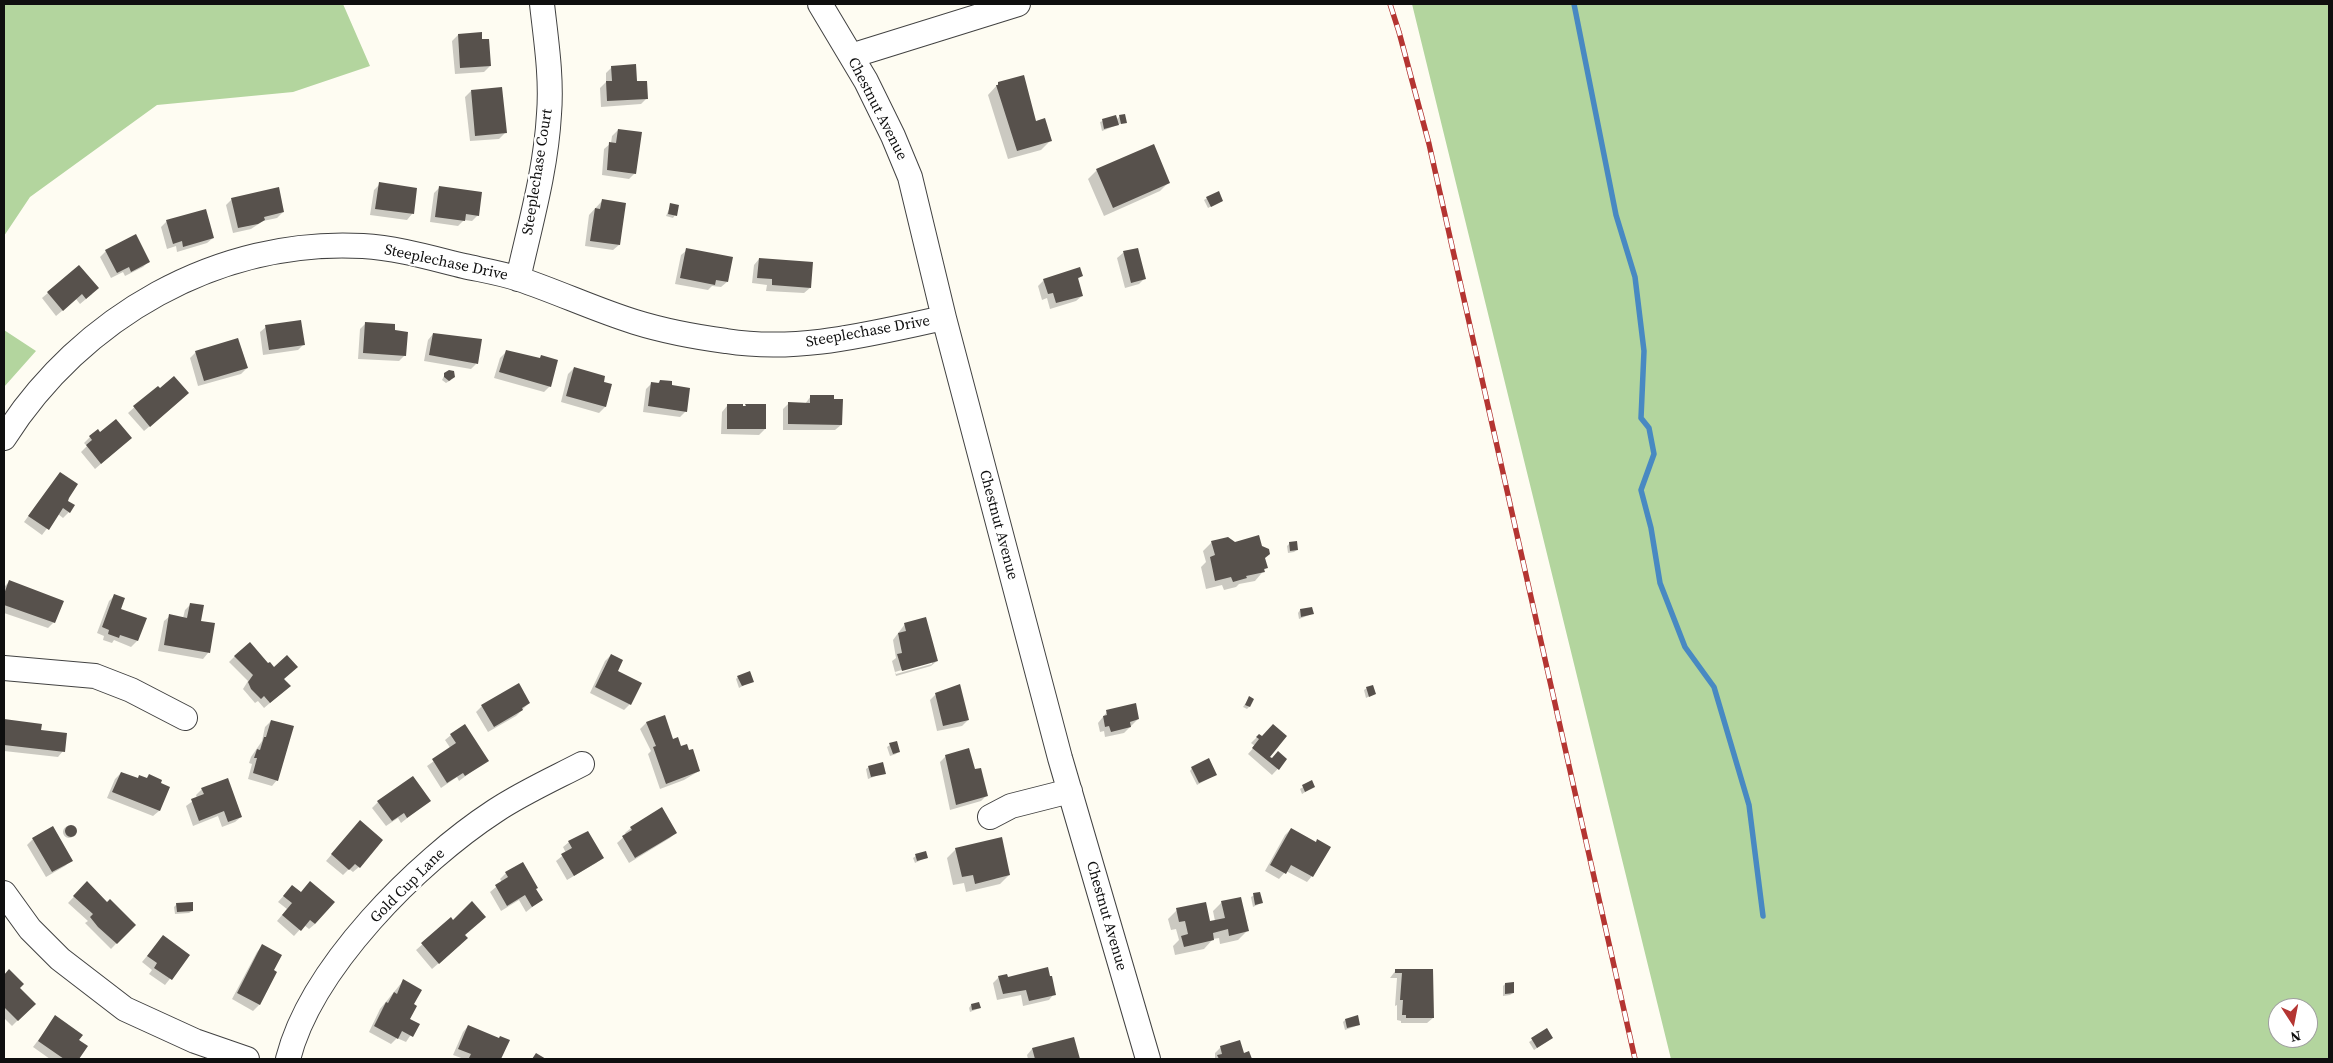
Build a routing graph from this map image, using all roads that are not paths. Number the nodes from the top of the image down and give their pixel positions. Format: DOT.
graph roads {
  1 [pos="542,4"];
  2 [pos="820,4"];
  3 [pos="1018,4"];
  4 [pos="851,56"];
  5 [pos="518,279"];
  6 [pos="944,318"];
  7 [pos="4,438"];
  8 [pos="4,668"];
  9 [pos="185,718"];
  10 [pos="582,764"];
  11 [pos="1070,791"];
  12 [pos="990,816"];
  13 [pos="4,893"];
  14 [pos="247,1059"];
  15 [pos="288,1059"];
  16 [pos="1148,1059"];
  1 -- 5 [label="street, Steeplechase Court"];
  2 -- 4 [label="street, Chestnut Avenue"];
  3 -- 4 [label="street"];
  4 -- 6 [label="street, Chestnut Avenue"];
  5 -- 6 [label="street, Steeplechase Drive"];
  5 -- 7 [label="street, Steeplechase Drive"];
  6 -- 11 [label="street, Chestnut Avenue"];
  8 -- 9 [label="street"];
  10 -- 15 [label="street, Gold Cup Lane"];
  11 -- 12 [label="street"];
  11 -- 16 [label="street, Chestnut Avenue"];
  13 -- 14 [label="street"];
}
